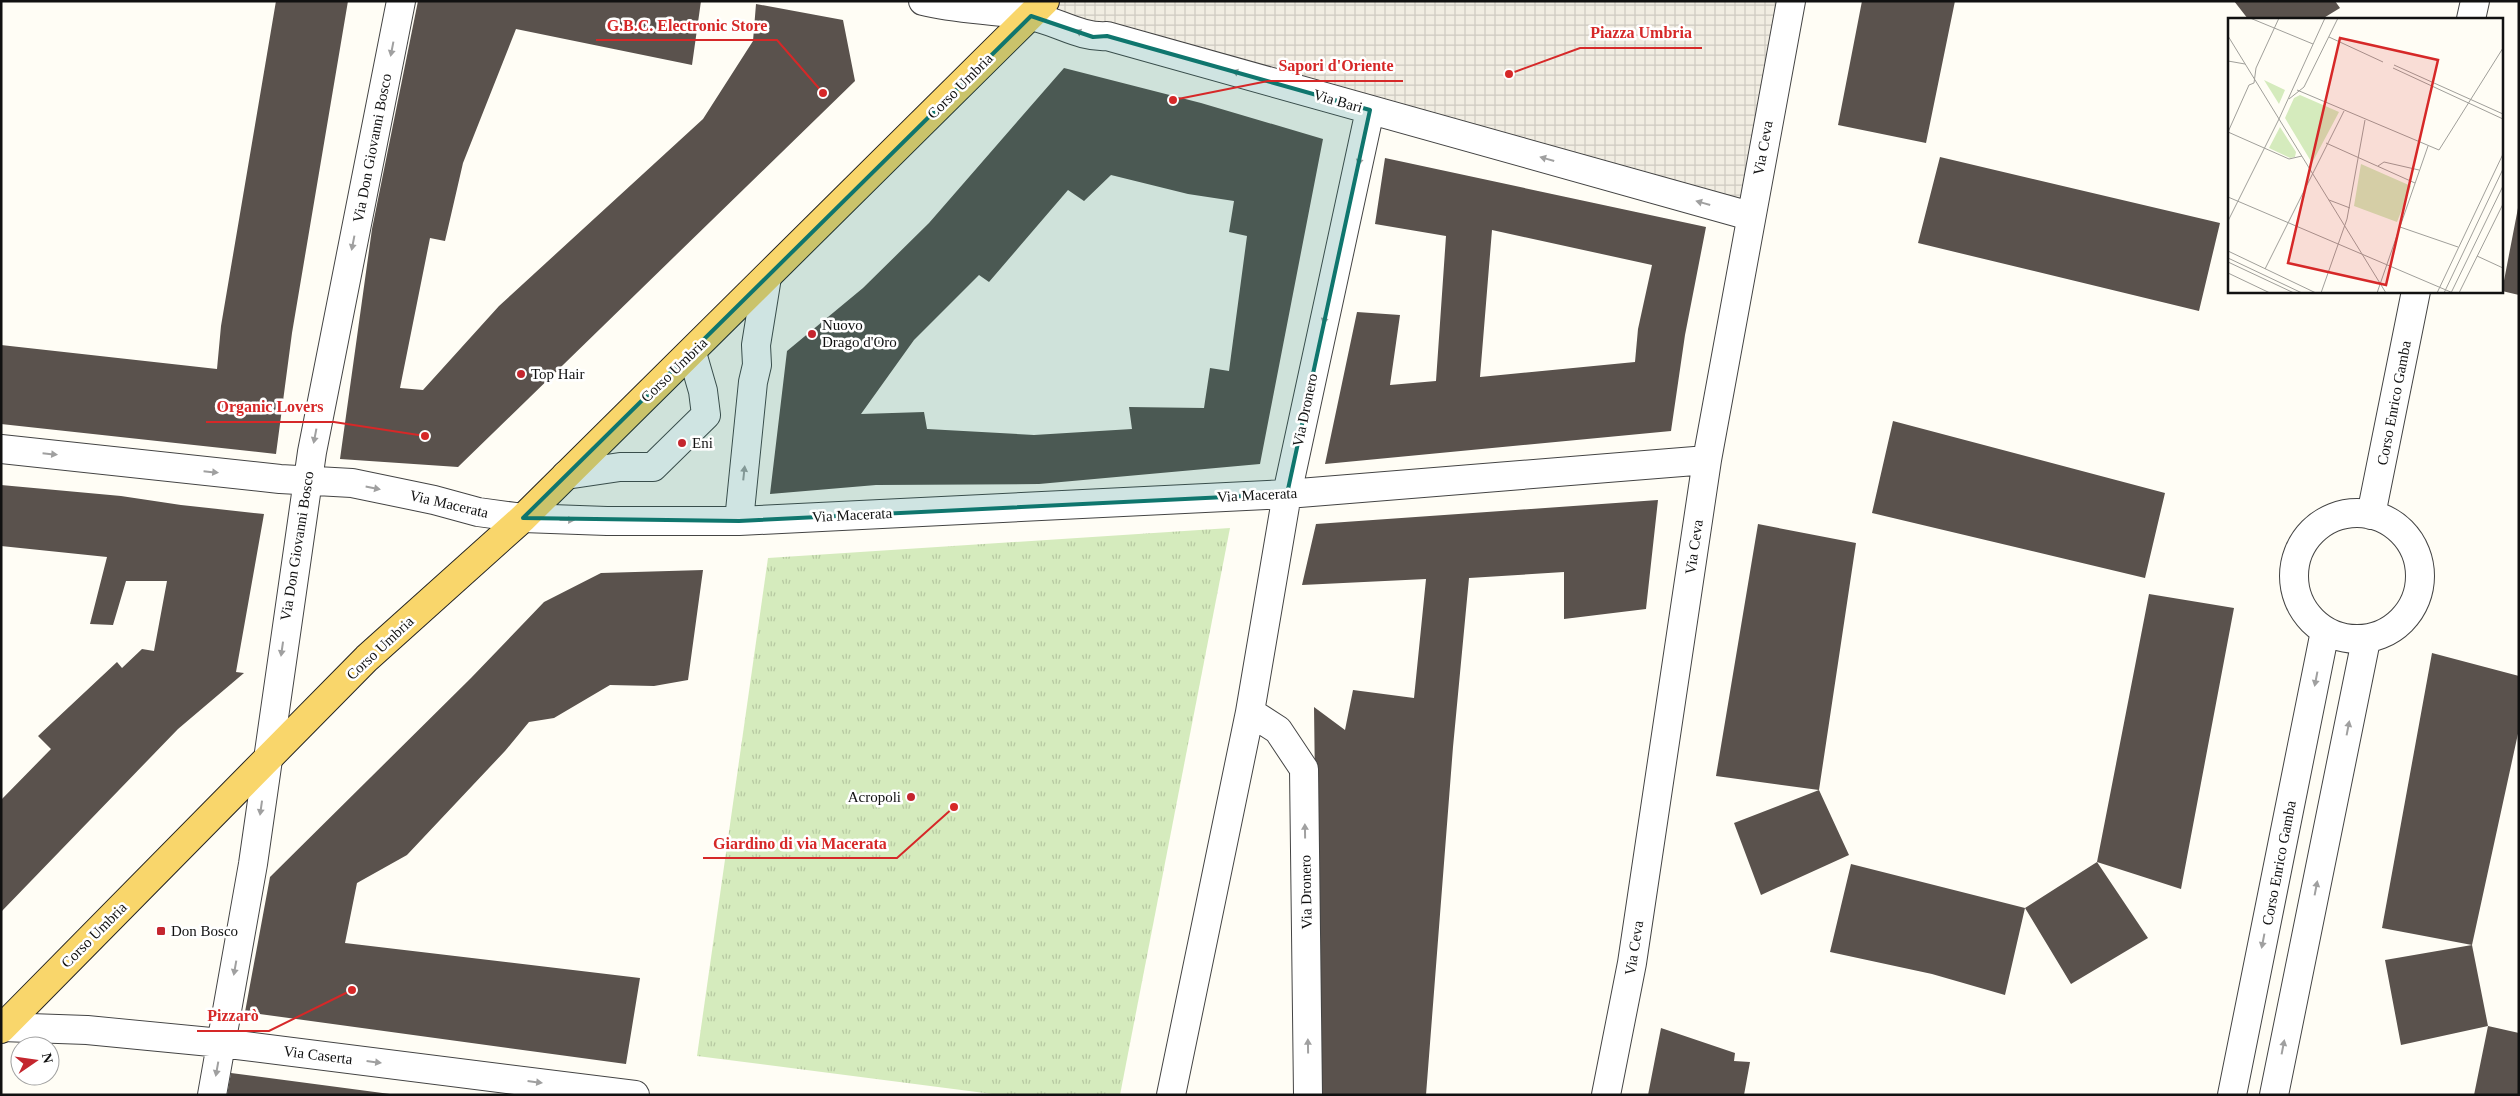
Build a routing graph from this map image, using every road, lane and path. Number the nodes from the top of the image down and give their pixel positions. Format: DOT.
graph roads {
  1 [pos="402,1"];
  2 [pos="923,1"];
  3 [pos="1791,1"];
  4 [pos="2475,1"];
  5 [pos="1038,9"];
  6 [pos="2471,18"];
  7 [pos="1370,110"];
  8 [pos="1750,216"];
  9 [pos="768,277"];
  10 [pos="2416,292"];
  11 [pos="692,353"];
  12 [pos="1,449"];
  13 [pos="1707,460"];
  14 [pos="566,475"];
  15 [pos="307,480"];
  16 [pos="1287,494"];
  17 [pos="2371,515"];
  18 [pos="523,518"];
  19 [pos="739,521"];
  20 [pos="2326,631"];
  21 [pos="2366,640"];
  22 [pos="1250,712"];
  23 [pos="268,760"];
  24 [pos="2,1028"];
  25 [pos="221,1042"];
  26 [pos="212,1095"];
  27 [pos="635,1095"];
  28 [pos="1171,1095"];
  29 [pos="1308,1095"];
  30 [pos="1606,1095"];
  31 [pos="2232,1095"];
  32 [pos="2274,1095"];
  1 -- 15 [label="street, Via Don Giovanni Bosco, one-way"];
  2 -- 5 [label="street, Via Bari"];
  3 -- 8 [label="street, Via Ceva"];
  4 -- 6 [label="street"];
  7 -- 5 [label="street, Via Bari, one-way"];
  5 -- 9 [label="main road, Corso Umbria"];
  8 -- 7 [label="street, Via Bari, one-way"];
  7 -- 16 [label="street, Via Dronero, one-way"];
  8 -- 13 [label="street, Via Ceva"];
  9 -- 11 [label="main road, Corso Umbria"];
  19 -- 9 [label="street, one-way"];
  10 -- 17 [label="street, Corso Enrico Gamba"];
  11 -- 14 [label="main road, Corso Umbria"];
  11 -- 14 [label="street"];
  12 -- 15 [label="street, Via Macerata, one-way"];
  13 -- 16 [label="street, Via Macerata"];
  13 -- 30 [label="street, Via Ceva"];
  14 -- 18 [label="main road, Corso Umbria"];
  15 -- 18 [label="street, Via Macerata, one-way"];
  15 -- 23 [label="street, Via Don Giovanni Bosco, one-way"];
  16 -- 19 [label="street, Via Macerata"];
  16 -- 22 [label="street, Via Dronero"];
  17 -- 20 [label="street"];
  17 -- 21 [label="street"];
  18 -- 19 [label="street, Via Macerata, one-way"];
  18 -- 23 [label="main road, Corso Umbria"];
  20 -- 21 [label="street"];
  20 -- 31 [label="street, Corso Enrico Gamba, one-way"];
  32 -- 21 [label="street, one-way"];
  22 -- 28 [label="street, Via Dronero"];
  29 -- 22 [label="street, Via Dronero, one-way"];
  23 -- 24 [label="main road, Corso Umbria"];
  23 -- 25 [label="street, Via Don Giovanni Bosco, one-way"];
  24 -- 25 [label="street, Via Caserta"];
  25 -- 26 [label="street, Via Don Giovanni Bosco, one-way"];
  25 -- 27 [label="street, Via Caserta, one-way"];
}
